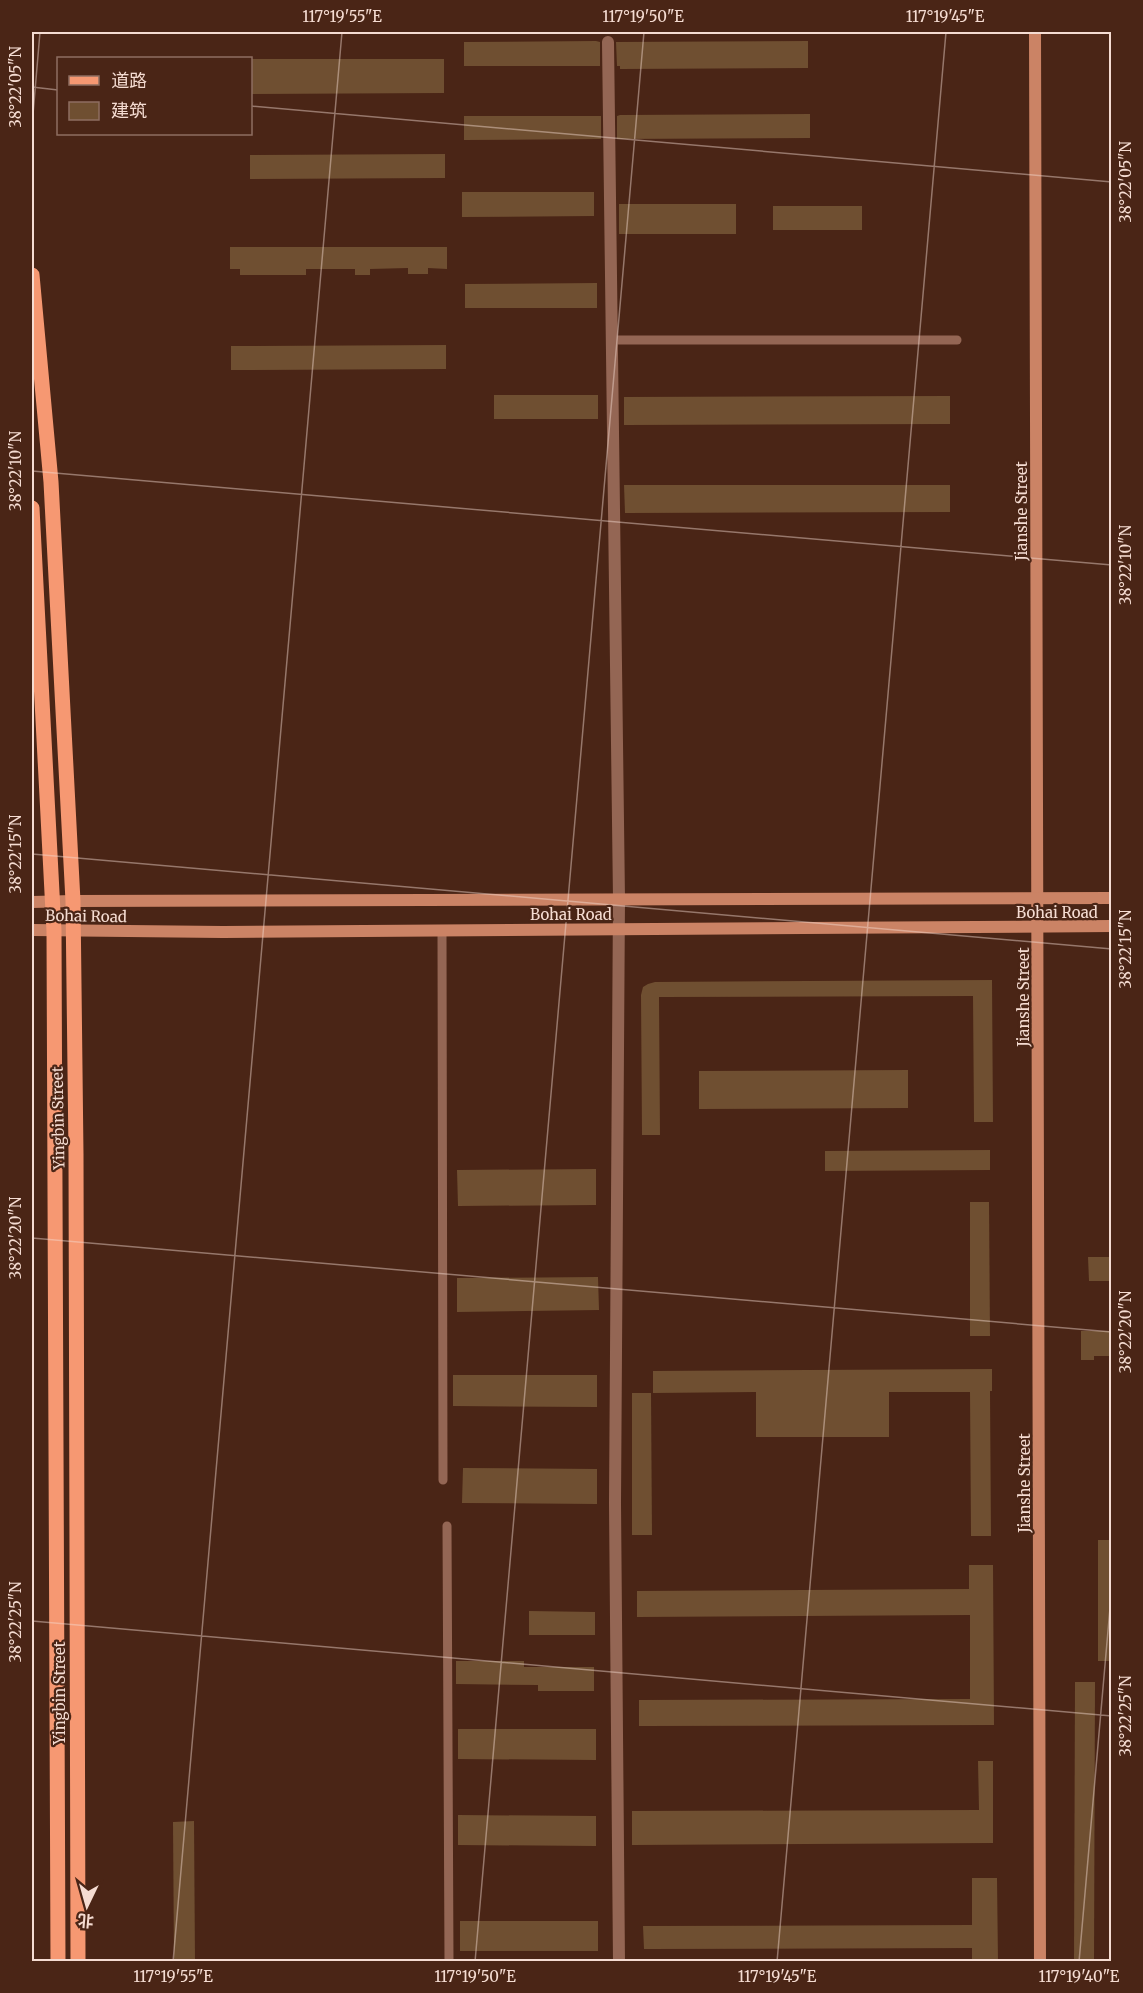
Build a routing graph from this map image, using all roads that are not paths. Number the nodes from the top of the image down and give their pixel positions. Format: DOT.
graph roads {
  1 [pos="1035,32"];
  2 [pos="608,42"];
  3 [pos="32,275"];
  4 [pos="613,340"];
  5 [pos="957,340"];
  6 [pos="32,508"];
  7 [pos="1112,898"];
  8 [pos="619,899"];
  9 [pos="1036,899"];
  10 [pos="52,901"];
  11 [pos="73,901"];
  12 [pos="32,902"];
  13 [pos="1112,926"];
  14 [pos="1038,927"];
  15 [pos="619,929"];
  16 [pos="32,930"];
  17 [pos="442,930"];
  18 [pos="54,931"];
  19 [pos="74,931"];
  20 [pos="443,1480"];
  21 [pos="447,1526"];
  22 [pos="58,1962"];
  23 [pos="78,1962"];
  24 [pos="449,1962"];
  25 [pos="619,1962"];
  26 [pos="1040,1962"];
  1 -- 9 [label="main road, Jianshe Street"];
  2 -- 4 [label="street"];
  3 -- 11 [label="main road, Yingbin Street"];
  4 -- 5 [label="lane"];
  4 -- 8 [label="street"];
  6 -- 10 [label="main road, Yingbin Street"];
  7 -- 9 [label="main road, Bohai Road"];
  8 -- 9 [label="main road, Bohai Road"];
  8 -- 11 [label="main road, Bohai Road"];
  8 -- 15 [label="street"];
  9 -- 14 [label="main road, Jianshe Street"];
  10 -- 11 [label="main road, Bohai Road"];
  10 -- 12 [label="main road, Bohai Road"];
  10 -- 18 [label="main road, Yingbin Street"];
  11 -- 19 [label="main road, Yingbin Street"];
  13 -- 14 [label="main road, Bohai Road"];
  14 -- 15 [label="main road, Bohai Road"];
  14 -- 26 [label="main road, Jianshe Street"];
  15 -- 17 [label="main road, Bohai Road"];
  15 -- 25 [label="street"];
  16 -- 18 [label="main road, Bohai Road"];
  17 -- 19 [label="main road, Bohai Road"];
  17 -- 20 [label="lane"];
  18 -- 19 [label="main road, Bohai Road"];
  18 -- 22 [label="main road, Yingbin Street"];
  19 -- 23 [label="main road, Yingbin Street"];
  21 -- 24 [label="lane"];
}
